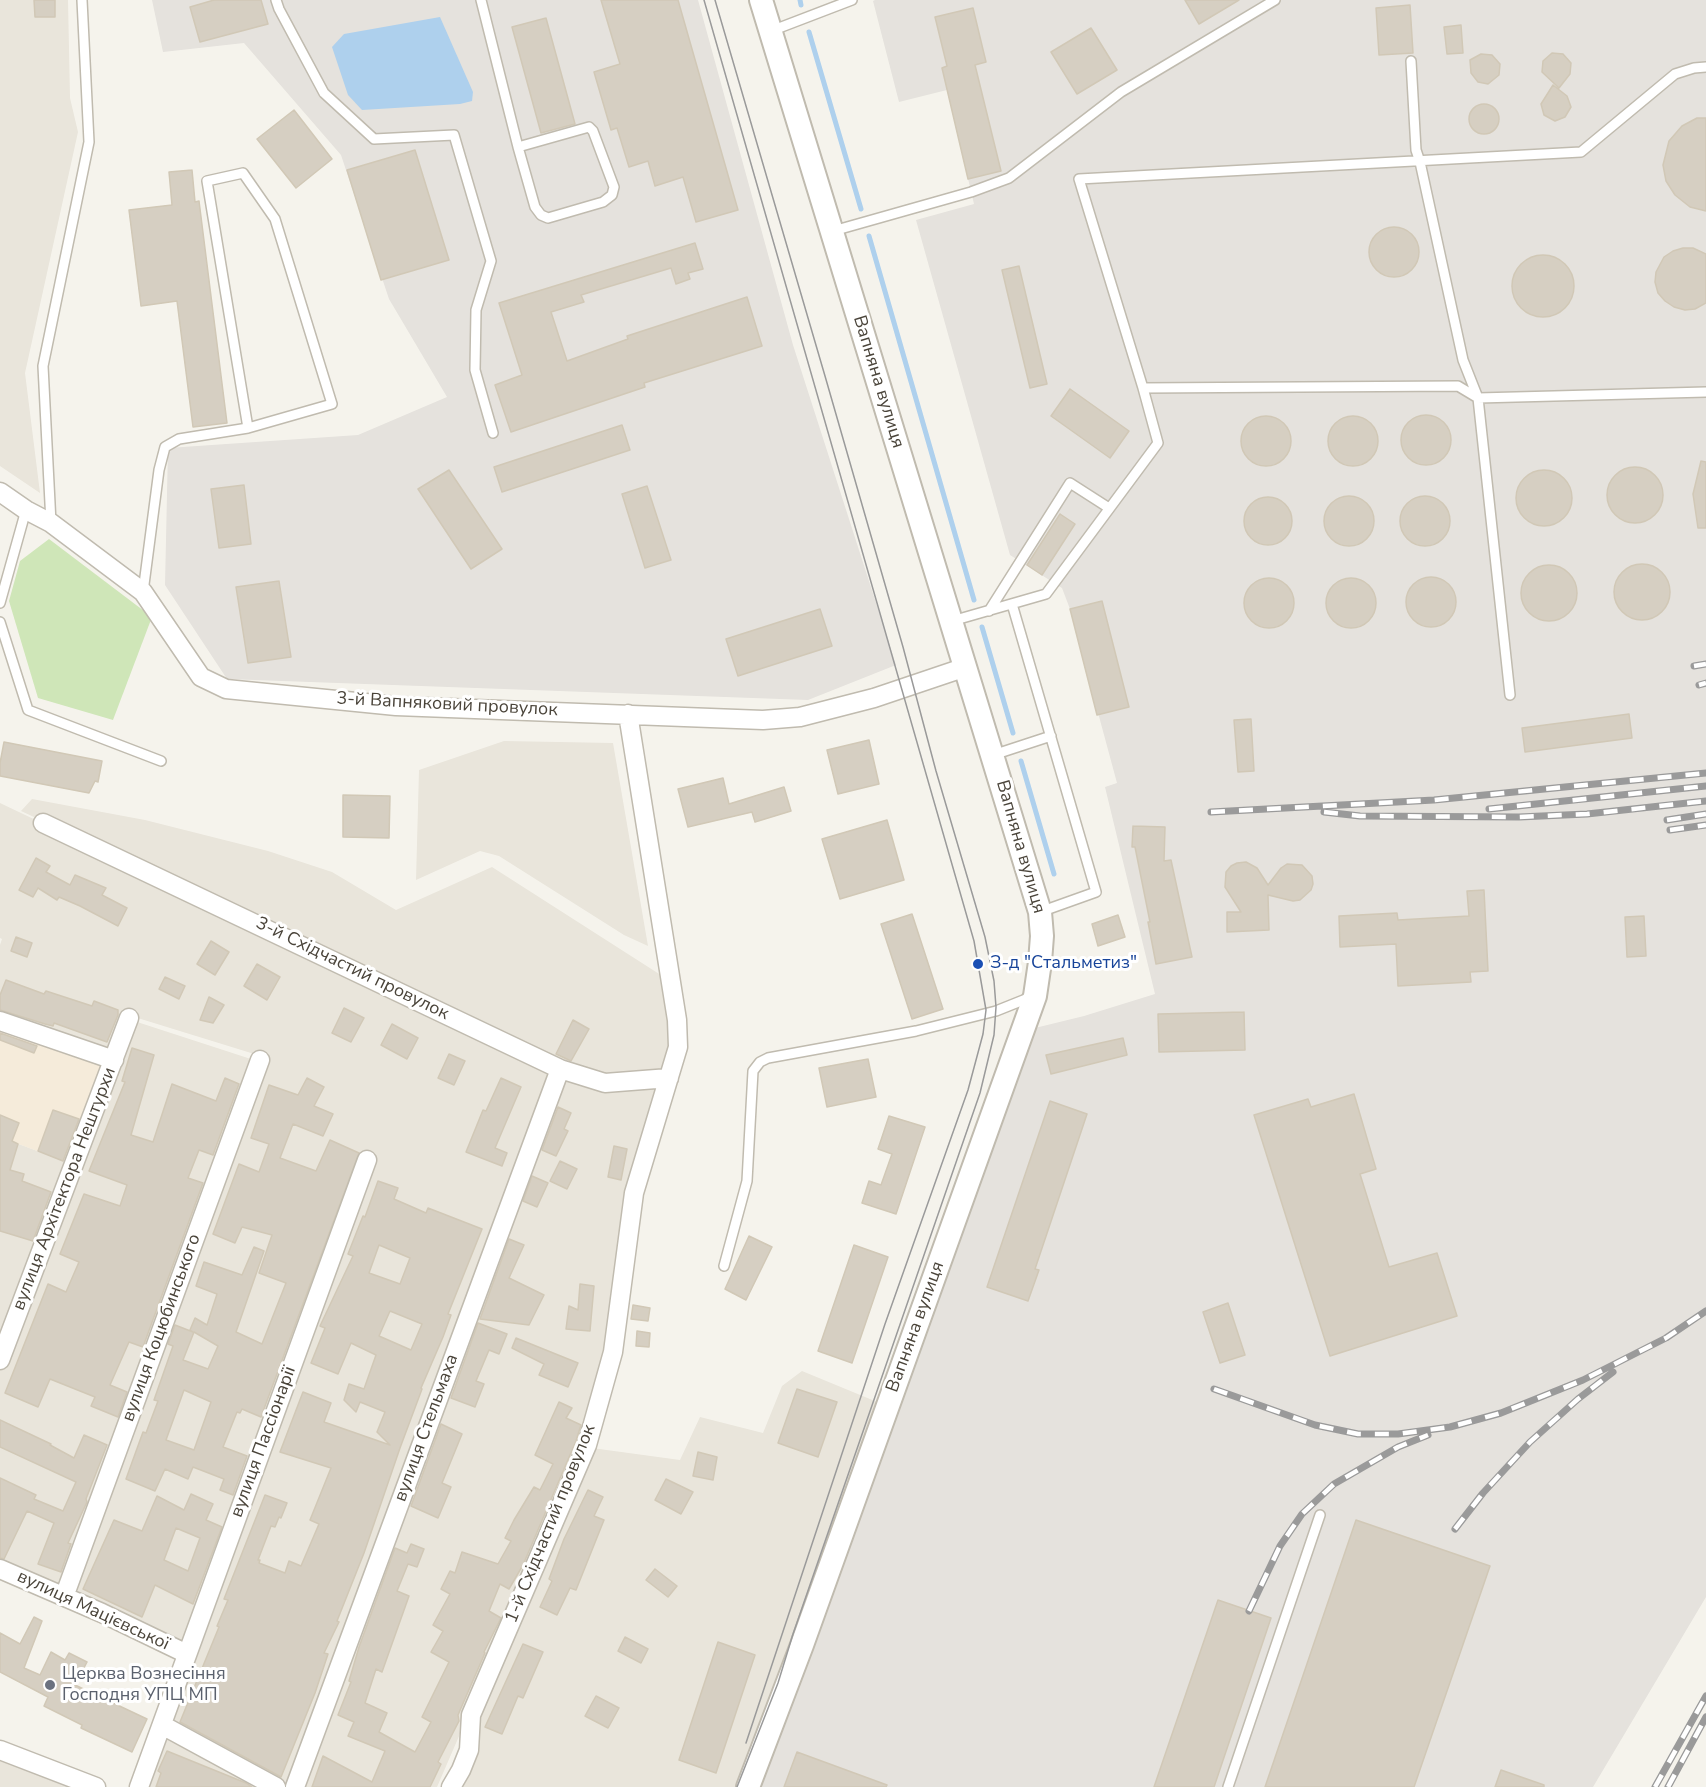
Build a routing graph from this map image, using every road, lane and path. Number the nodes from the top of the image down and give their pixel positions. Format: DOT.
graph roads {
  1 [pos="82,0"];
  2 [pos="276,0"];
  3 [pos="482,0"];
  4 [pos="761,0"];
  5 [pos="852,0"];
  6 [pos="1275,0"];
  7 [pos="771,31"];
  8 [pos="1411,62"];
  9 [pos="1706,68"];
  10 [pos="518,147"];
  11 [pos="1420,162"];
  12 [pos="832,232"];
  13 [pos="1143,388"];
  14 [pos="1706,392"];
  15 [pos="1478,398"];
  16 [pos="248,428"];
  17 [pos="494,433"];
  18 [pos="0,492"];
  19 [pos="1109,508"];
  20 [pos="26,510"];
  21 [pos="51,523"];
  22 [pos="143,592"];
  23 [pos="0,603"];
  24 [pos="1012,604"];
  25 [pos="988,610"];
  26 [pos="952,621"];
  27 [pos="0,622"];
  28 [pos="966,667"];
  29 [pos="1510,695"];
  30 [pos="628,714"];
  31 [pos="1051,736"];
  32 [pos="993,755"];
  33 [pos="161,761"];
  34 [pos="43,823"];
  35 [pos="1040,912"];
  36 [pos="1035,996"];
  37 [pos="129,1018"];
  38 [pos="0,1021"];
  39 [pos="114,1060"];
  40 [pos="260,1060"];
  41 [pos="560,1069"];
  42 [pos="669,1078"];
  43 [pos="367,1160"];
  44 [pos="724,1266"];
  45 [pos="0,1360"];
  46 [pos="1320,1515"];
  47 [pos="0,1569"];
  48 [pos="64,1597"];
  49 [pos="187,1654"];
  50 [pos="162,1725"];
  51 [pos="0,1750"];
  52 [pos="96,1787"];
  53 [pos="140,1787"];
  54 [pos="276,1787"];
  55 [pos="295,1787"];
  56 [pos="451,1787"];
  57 [pos="748,1787"];
  58 [pos="1228,1787"];
  1 -- 21 [label="lane"];
  2 -- 17 [label="lane"];
  3 -- 10 [label="lane"];
  4 -- 7 [label="street, Вапняна вулиця"];
  5 -- 7 [label="lane"];
  6 -- 12 [label="lane"];
  7 -- 12 [label="street, Вапняна вулиця"];
  8 -- 11 [label="lane"];
  9 -- 11 [label="lane"];
  10 -- 10 [label="lane"];
  11 -- 13 [label="lane"];
  11 -- 15 [label="lane"];
  12 -- 26 [label="street, Вапняна вулиця"];
  13 -- 15 [label="lane"];
  13 -- 19 [label="lane"];
  14 -- 15 [label="lane"];
  15 -- 29 [label="lane"];
  16 -- 16 [label="lane"];
  16 -- 22 [label="lane"];
  18 -- 20 [label="street, 3-й Вапняковий провулок"];
  19 -- 24 [label="lane"];
  19 -- 25 [label="lane"];
  20 -- 21 [label="street, 3-й Вапняковий провулок"];
  20 -- 23 [label="lane"];
  21 -- 22 [label="street, 3-й Вапняковий провулок"];
  22 -- 30 [label="street, 3-й Вапняковий провулок"];
  24 -- 25 [label="lane"];
  24 -- 31 [label="lane"];
  25 -- 26 [label="lane"];
  26 -- 28 [label="street, Вапняна вулиця"];
  27 -- 33 [label="lane"];
  28 -- 30 [label="street, 3-й Вапняковий провулок"];
  28 -- 32 [label="street, Вапняна вулиця"];
  30 -- 42 [label="street, 1-й Східчастий провулок"];
  31 -- 32 [label="lane"];
  31 -- 35 [label="lane"];
  32 -- 35 [label="street, Вапняна вулиця"];
  34 -- 41 [label="street, 3-й Східчастий провулок"];
  35 -- 36 [label="street, Вапняна вулиця"];
  36 -- 44 [label="lane"];
  36 -- 57 [label="street, Вапняна вулиця"];
  37 -- 39 [label="street, вулиця Архітектора Нештурхи"];
  38 -- 39 [label="street"];
  39 -- 45 [label="street, вулиця Архітектора Нештурхи"];
  40 -- 48 [label="street, вулиця Коцюбинського"];
  41 -- 42 [label="street, 3-й Східчастий провулок"];
  41 -- 55 [label="street, вулиця Стельмаха"];
  42 -- 56 [label="street, 1-й Східчастий провулок"];
  43 -- 49 [label="street, вулиця Пассіонарії"];
  46 -- 58 [label="lane"];
  47 -- 48 [label="street, вулиця Мацієвської"];
  48 -- 49 [label="street, вулиця Мацієвської"];
  49 -- 50 [label="street, вулиця Пассіонарії"];
  50 -- 53 [label="street, вулиця Пассіонарії"];
  50 -- 54 [label="street"];
  51 -- 52 [label="street"];
}
